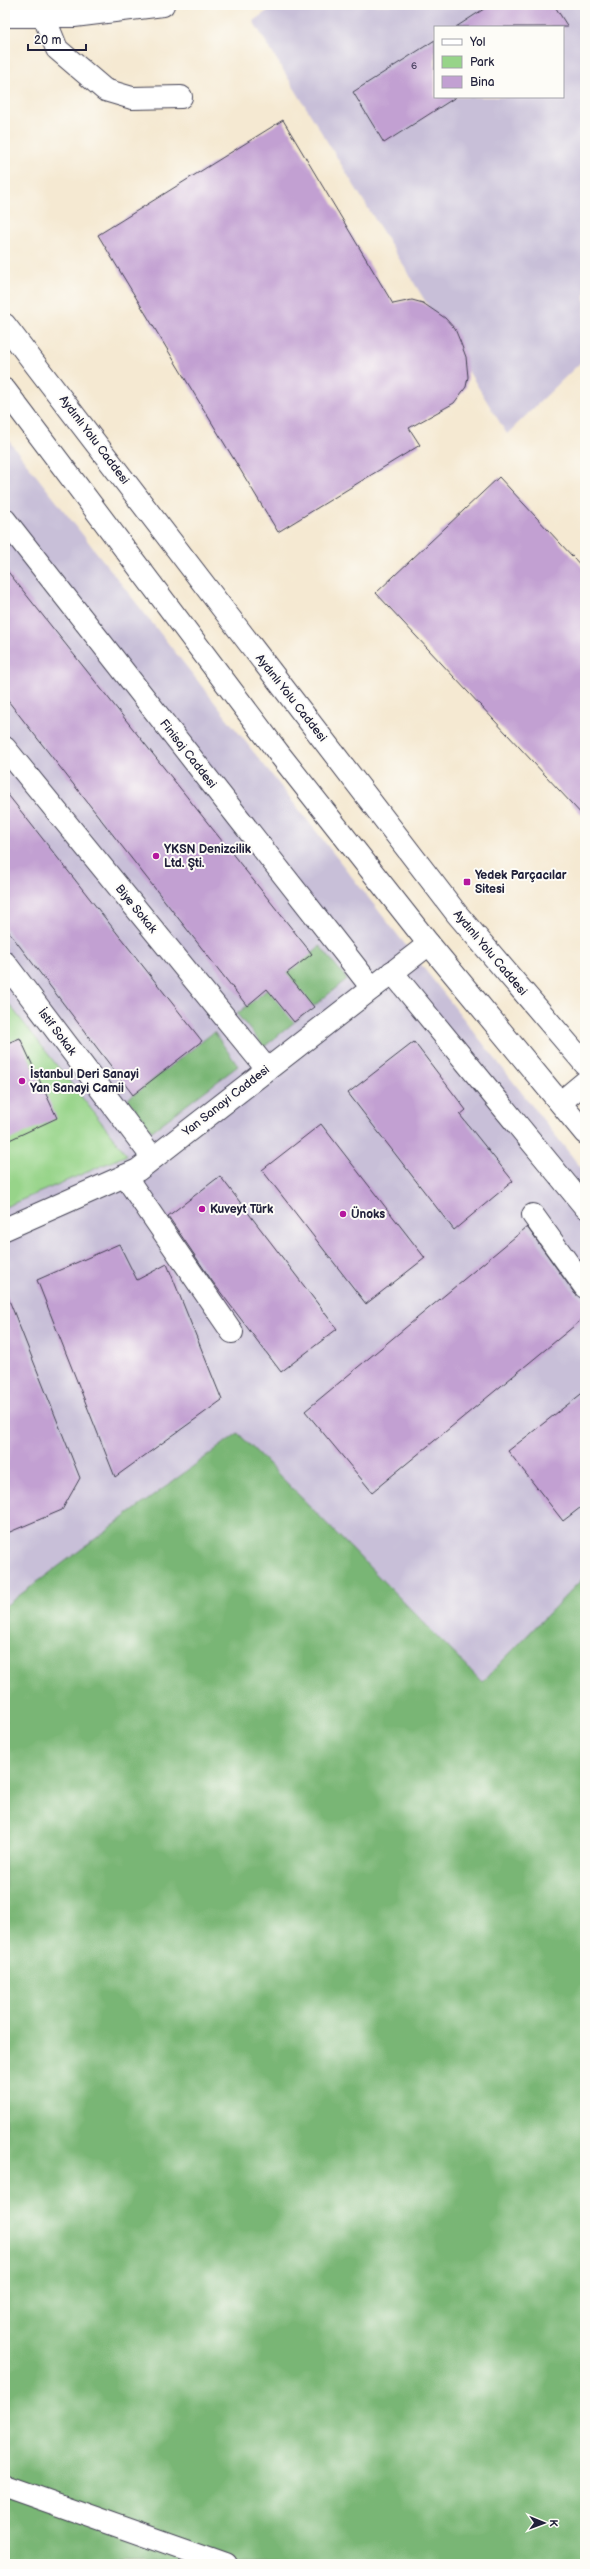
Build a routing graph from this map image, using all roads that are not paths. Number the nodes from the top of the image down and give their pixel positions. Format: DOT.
graph roads {
  1 [pos="163,5"];
  2 [pos="5,16"];
  3 [pos="44,17"];
  4 [pos="181,97"];
  5 [pos="5,325"];
  6 [pos="5,390"];
  7 [pos="5,520"];
  8 [pos="5,748"];
  9 [pos="429,944"];
  10 [pos="5,963"];
  11 [pos="392,972"];
  12 [pos="372,988"];
  13 [pos="585,1064"];
  14 [pos="267,1069"];
  15 [pos="585,1082"];
  16 [pos="561,1102"];
  17 [pos="585,1133"];
  18 [pos="153,1158"];
  19 [pos="125,1176"];
  20 [pos="585,1207"];
  21 [pos="533,1215"];
  22 [pos="5,1229"];
  23 [pos="585,1287"];
  24 [pos="232,1332"];
  25 [pos="5,2486"];
  26 [pos="226,2564"];
  1 -- 3 [label="street"];
  2 -- 3 [label="street"];
  3 -- 4 [label="street"];
  5 -- 13 [label="street, Aydınlı Yolu Caddesi"];
  6 -- 9 [label="street"];
  7 -- 12 [label="street, Finisaj Caddesi"];
  8 -- 14 [label="street, Biye Sokak"];
  9 -- 11 [label="street, Yan Sanayi Caddesi"];
  9 -- 16 [label="street"];
  10 -- 18 [label="street, İstif Sokak"];
  11 -- 12 [label="street, Yan Sanayi Caddesi"];
  11 -- 20 [label="street"];
  12 -- 14 [label="street, Yan Sanayi Caddesi"];
  14 -- 18 [label="street, Yan Sanayi Caddesi"];
  15 -- 16 [label="street"];
  16 -- 17 [label="street"];
  18 -- 19 [label="street, Yan Sanayi Caddesi"];
  19 -- 22 [label="street, Yan Sanayi Caddesi"];
  19 -- 24 [label="street"];
  21 -- 23 [label="street"];
  25 -- 26 [label="street"];
}
